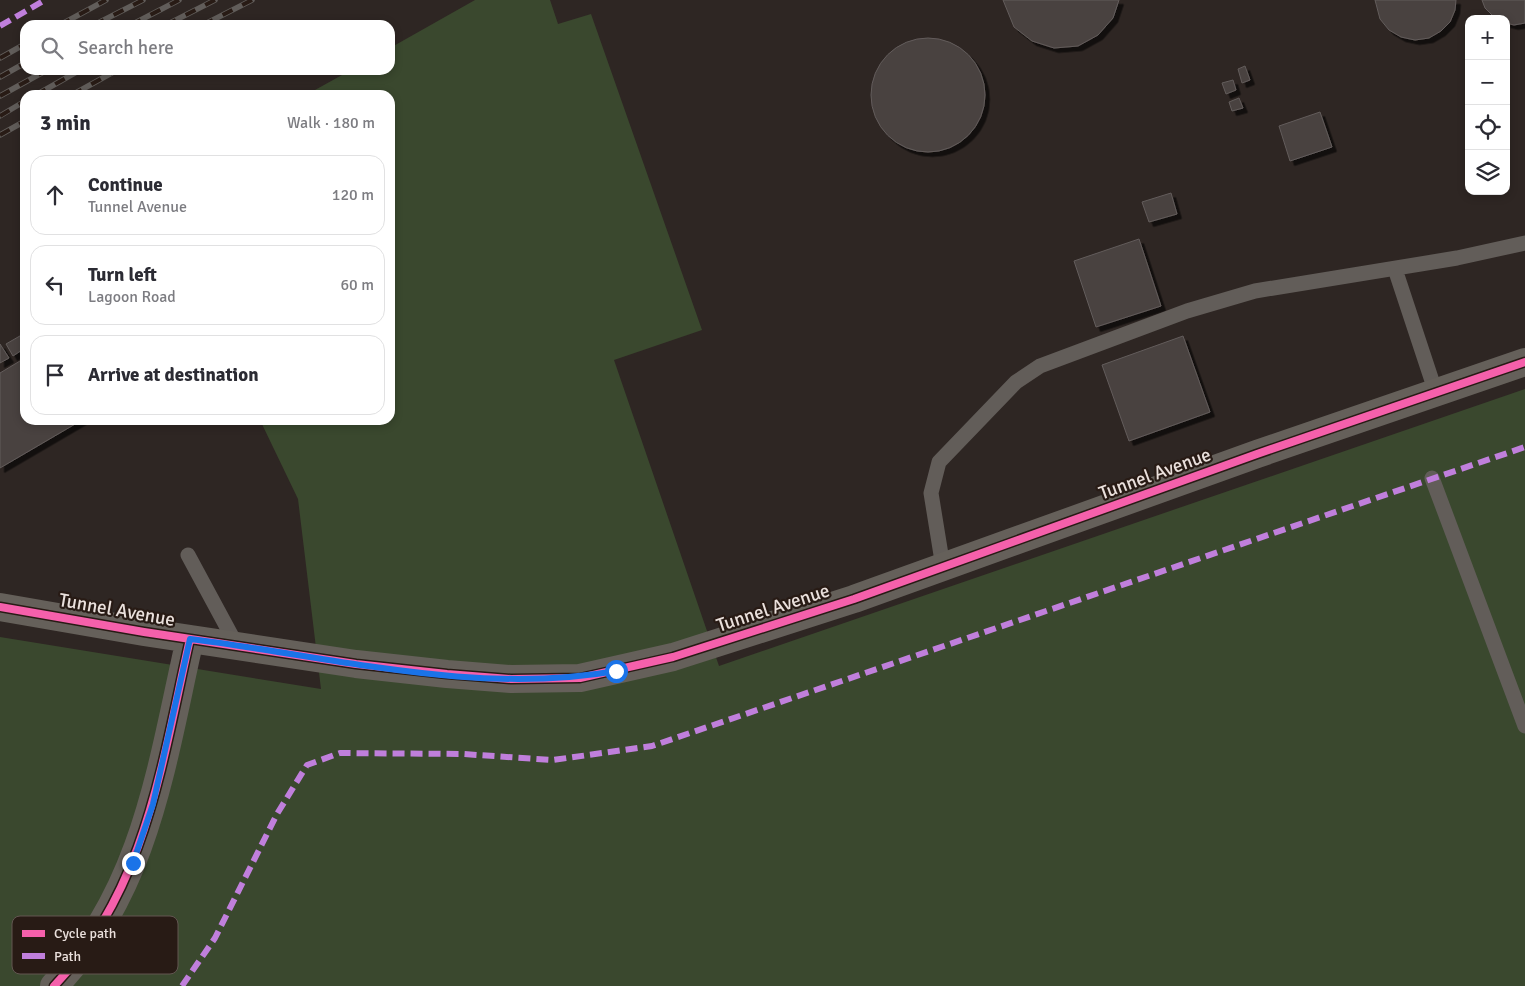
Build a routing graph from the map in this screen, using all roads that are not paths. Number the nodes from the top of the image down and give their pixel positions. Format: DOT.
graph roads {
  1 [pos="1525,243"];
  2 [pos="1395,269"];
  3 [pos="1525,362"];
  4 [pos="1436,393"];
  5 [pos="1432,478"];
  6 [pos="188,555"];
  7 [pos="943,567"];
  8 [pos="0,607"];
  9 [pos="190,639"];
  10 [pos="236,644"];
  11 [pos="1525,726"];
  12 [pos="106,916"];
  13 [pos="66,974"];
  14 [pos="54,986"];
  1 -- 2 [label="lane"];
  2 -- 4 [label="lane"];
  2 -- 7 [label="lane"];
  3 -- 4 [label="street, Tunnel Avenue"];
  4 -- 7 [label="street, Tunnel Avenue"];
  5 -- 11 [label="lane"];
  6 -- 10 [label="lane"];
  7 -- 10 [label="street, Tunnel Avenue"];
  8 -- 9 [label="street, Tunnel Avenue"];
  9 -- 10 [label="street, Tunnel Avenue"];
  9 -- 12 [label="street"];
  13 -- 14 [label="street"];
}
